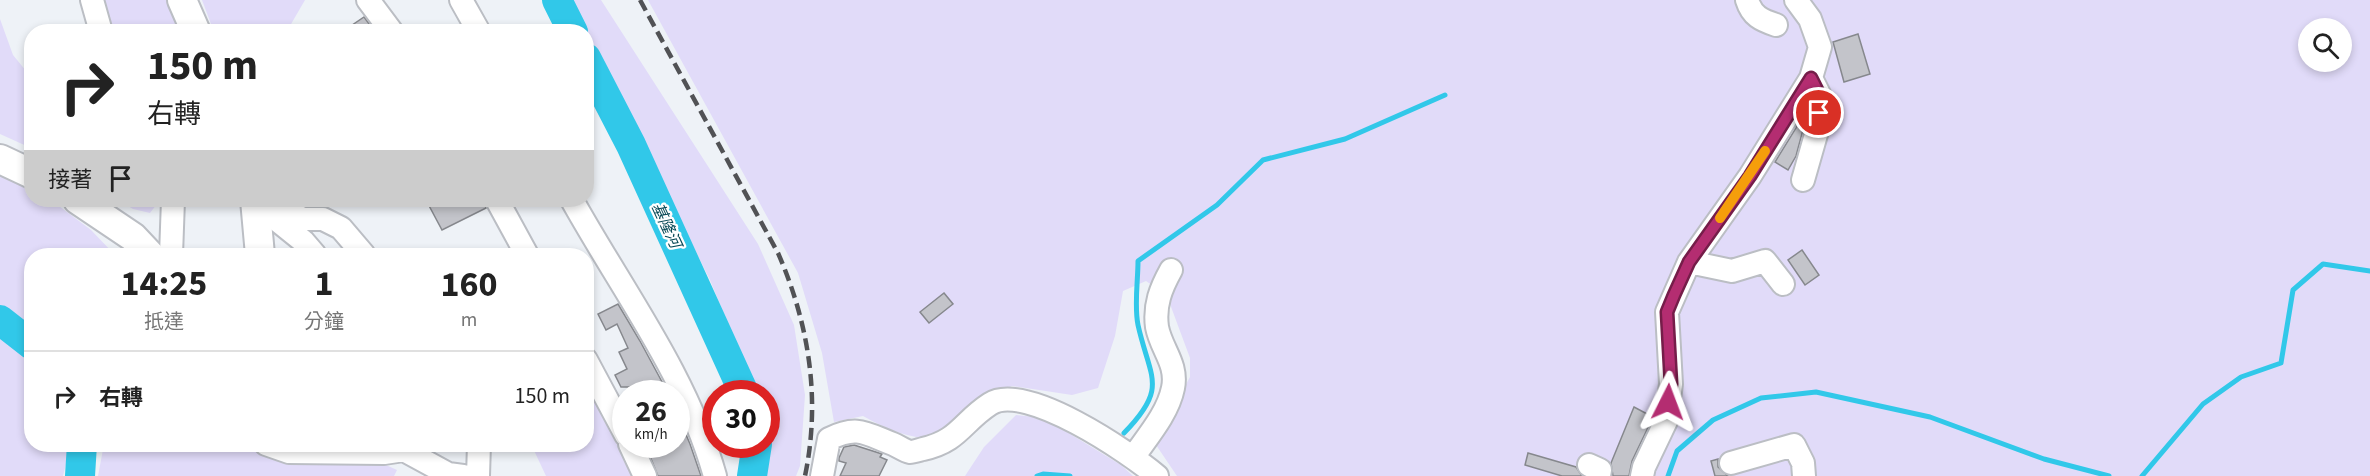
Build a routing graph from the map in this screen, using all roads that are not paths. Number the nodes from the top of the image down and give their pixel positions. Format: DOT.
graph roads {
  1 [pos="92,0"];
  2 [pos="182,0"];
  3 [pos="368,0"];
  4 [pos="461,0"];
  5 [pos="1747,0"];
  6 [pos="1796,0"];
  7 [pos="99,24"];
  8 [pos="192,24"];
  9 [pos="386,24"];
  10 [pos="474,24"];
  11 [pos="1776,25"];
  12 [pos="1811,78"];
  13 [pos="0,159"];
  14 [pos="24,170"];
  15 [pos="1803,180"];
  16 [pos="88,207"];
  17 [pos="173,207"];
  18 [pos="259,207"];
  19 [pos="266,207"];
  20 [pos="274,207"];
  21 [pos="501,207"];
  22 [pos="576,207"];
  23 [pos="143,248"];
  24 [pos="171,248"];
  25 [pos="260,248"];
  26 [pos="309,248"];
  27 [pos="358,248"];
  28 [pos="523,248"];
  29 [pos="1689,262"];
  30 [pos="1171,270"];
  31 [pos="1783,284"];
  32 [pos="594,375"];
  33 [pos="612,409"];
  34 [pos="289,452"];
  35 [pos="391,452"];
  36 [pos="408,452"];
  37 [pos="432,452"];
  38 [pos="479,452"];
  39 [pos="1134,456"];
  40 [pos="637,458"];
  41 [pos="1731,463"];
  42 [pos="464,476"];
  43 [pos="478,476"];
  44 [pos="645,476"];
  45 [pos="715,476"];
  46 [pos="822,476"];
  47 [pos="1157,476"];
  48 [pos="1642,476"];
  49 [pos="1804,476"];
  1 -- 7 [label="street"];
  2 -- 8 [label="main road"];
  3 -- 9 [label="street"];
  4 -- 10 [label="street"];
  5 -- 11 [label="street"];
  6 -- 12 [label="street"];
  12 -- 15 [label="street"];
  12 -- 29 [label="street"];
  13 -- 14 [label="main road"];
  16 -- 23 [label="main road"];
  17 -- 24 [label="street"];
  18 -- 25 [label="main road"];
  19 -- 26 [label="street"];
  20 -- 27 [label="street"];
  21 -- 28 [label="street"];
  22 -- 45 [label="street"];
  29 -- 31 [label="street"];
  29 -- 48 [label="street"];
  30 -- 39 [label="street"];
  32 -- 33 [label="street"];
  34 -- 35 [label="street"];
  36 -- 42 [label="street"];
  37 -- 42 [label="street"];
  38 -- 43 [label="street"];
  39 -- 46 [label="street"];
  39 -- 47 [label="street"];
  40 -- 44 [label="street"];
  41 -- 49 [label="street"];
}
